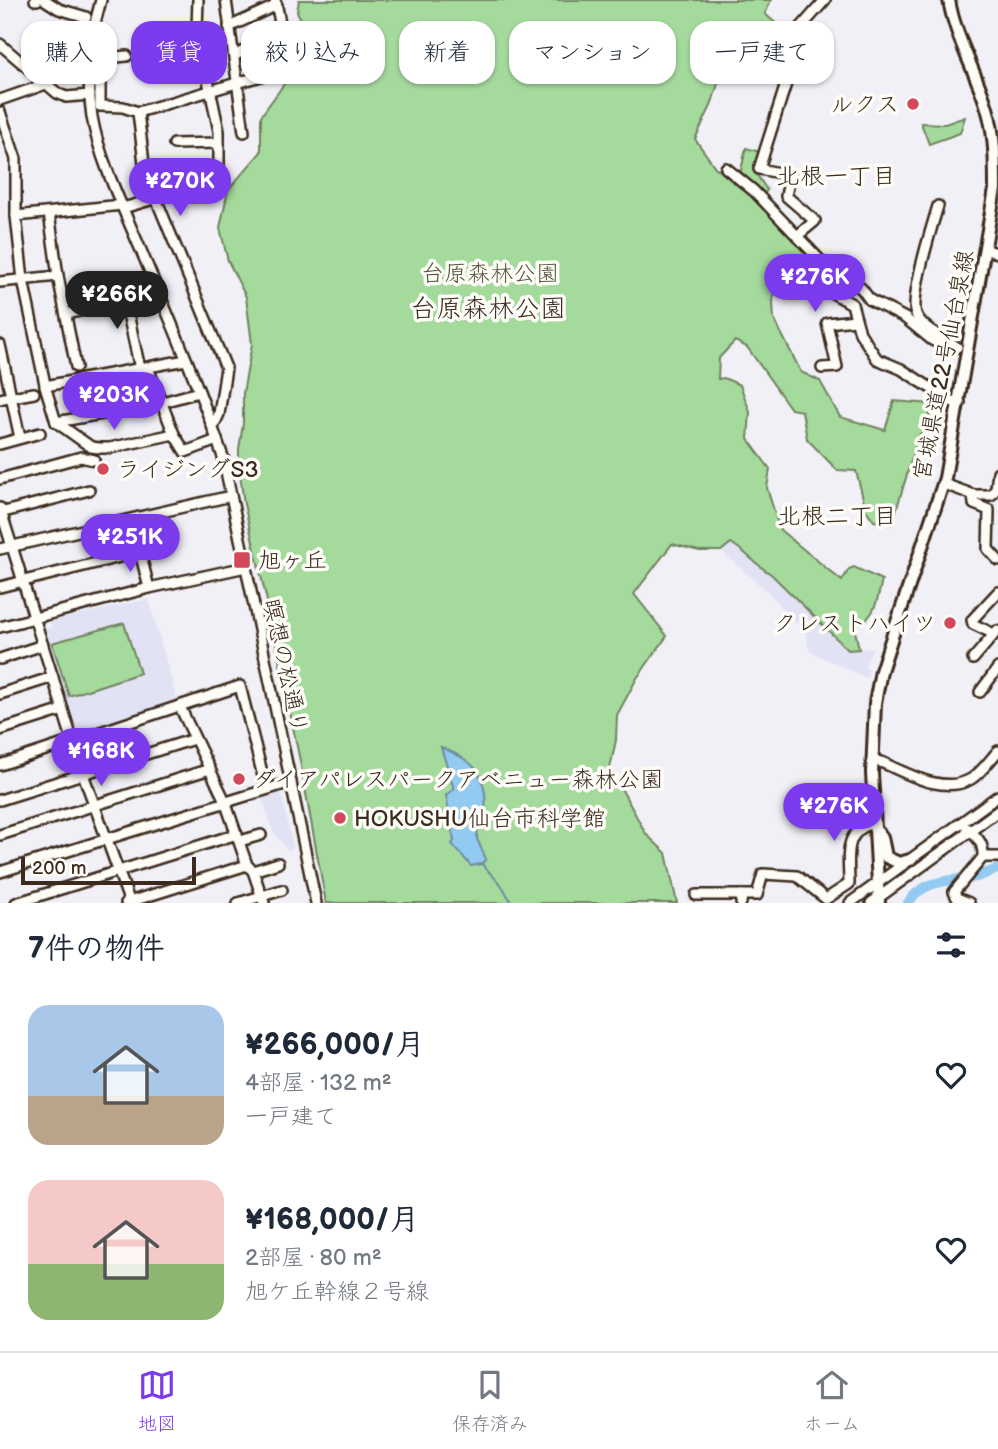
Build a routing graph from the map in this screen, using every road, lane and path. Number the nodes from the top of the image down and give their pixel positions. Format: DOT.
graph roads {
  1 [pos="45,0"];
  2 [pos="101,0"];
  3 [pos="198,0"];
  4 [pos="226,0"];
  5 [pos="825,0"];
  6 [pos="949,0"];
  7 [pos="276,3"];
  8 [pos="85,21"];
  9 [pos="97,21"];
  10 [pos="279,21"];
  11 [pos="229,27"];
  12 [pos="0,44"];
  13 [pos="241,52"];
  14 [pos="127,55"];
  15 [pos="117,56"];
  16 [pos="234,56"];
  17 [pos="21,62"];
  18 [pos="241,83"];
  19 [pos="46,84"];
  20 [pos="90,84"];
  21 [pos="100,84"];
  22 [pos="238,84"];
  23 [pos="210,90"];
  24 [pos="90,96"];
  25 [pos="0,100"];
  26 [pos="993,108"];
  27 [pos="0,112"];
  28 [pos="138,112"];
  29 [pos="187,131"];
  30 [pos="244,132"];
  31 [pos="219,143"];
  32 [pos="174,144"];
  33 [pos="187,144"];
  34 [pos="726,168"];
  35 [pos="155,197"];
  36 [pos="123,206"];
  37 [pos="938,206"];
  38 [pos="49,213"];
  39 [pos="16,216"];
  40 [pos="797,236"];
  41 [pos="992,251"];
  42 [pos="58,276"];
  43 [pos="794,277"];
  44 [pos="23,280"];
  45 [pos="0,282"];
  46 [pos="122,286"];
  47 [pos="104,306"];
  48 [pos="66,314"];
  49 [pos="855,320"];
  50 [pos="0,345"];
  51 [pos="957,347"];
  52 [pos="970,348"];
  53 [pos="186,360"];
  54 [pos="76,367"];
  55 [pos="822,368"];
  56 [pos="144,369"];
  57 [pos="46,386"];
  58 [pos="199,392"];
  59 [pos="34,393"];
  60 [pos="6,398"];
  61 [pos="161,402"];
  62 [pos="960,403"];
  63 [pos="55,422"];
  64 [pos="213,427"];
  65 [pos="40,433"];
  66 [pos="174,434"];
  67 [pos="20,438"];
  68 [pos="217,440"];
  69 [pos="0,444"];
  70 [pos="94,460"];
  71 [pos="998,472"];
  72 [pos="0,478"];
  73 [pos="944,484"];
  74 [pos="89,491"];
  75 [pos="973,495"];
  76 [pos="231,496"];
  77 [pos="0,511"];
  78 [pos="993,511"];
  79 [pos="12,546"];
  80 [pos="0,550"];
  81 [pos="998,561"];
  82 [pos="246,567"];
  83 [pos="23,580"];
  84 [pos="0,587"];
  85 [pos="149,588"];
  86 [pos="998,592"];
  87 [pos="35,616"];
  88 [pos="0,627"];
  89 [pos="996,632"];
  90 [pos="43,645"];
  91 [pos="0,659"];
  92 [pos="973,659"];
  93 [pos="998,668"];
  94 [pos="53,677"];
  95 [pos="980,692"];
  96 [pos="0,694"];
  97 [pos="180,707"];
  98 [pos="63,710"];
  99 [pos="0,730"];
  100 [pos="194,739"];
  101 [pos="72,741"];
  102 [pos="998,751"];
  103 [pos="872,761"];
  104 [pos="0,765"];
  105 [pos="210,769"];
  106 [pos="83,774"];
  107 [pos="291,782"];
  108 [pos="266,789"];
  109 [pos="998,796"];
  110 [pos="0,800"];
  111 [pos="225,801"];
  112 [pos="94,805"];
  113 [pos="998,811"];
  114 [pos="962,822"];
  115 [pos="874,825"];
  116 [pos="970,831"];
  117 [pos="0,835"];
  118 [pos="261,835"];
  119 [pos="239,837"];
  120 [pos="106,839"];
  121 [pos="998,857"];
  122 [pos="983,858"];
  123 [pos="910,860"];
  124 [pos="278,863"];
  125 [pos="250,868"];
  126 [pos="118,871"];
  127 [pos="0,872"];
  128 [pos="878,883"];
  129 [pos="956,889"];
  130 [pos="282,890"];
  131 [pos="696,895"];
  132 [pos="263,899"];
  133 [pos="714,899"];
  134 [pos="742,899"];
  135 [pos="876,901"];
  136 [pos="16,903"];
  137 [pos="129,903"];
  138 [pos="238,903"];
  139 [pos="316,903"];
  140 [pos="850,903"];
  141 [pos="950,903"];
  142 [pos="969,903"];
  1 -- 8 [label="street"];
  2 -- 9 [label="street, 瞑想の松通り"];
  3 -- 23 [label="street"];
  4 -- 11 [label="street"];
  5 -- 40 [label="street"];
  6 -- 26 [label="main road, 宮城県道22号仙台泉線"];
  7 -- 10 [label="street"];
  7 -- 11 [label="street"];
  11 -- 16 [label="street"];
  12 -- 17 [label="street"];
  13 -- 16 [label="street"];
  14 -- 15 [label="street"];
  16 -- 22 [label="street"];
  18 -- 22 [label="street"];
  19 -- 24 [label="street"];
  19 -- 25 [label="street"];
  20 -- 24 [label="street, 瞑想の松通り"];
  21 -- 28 [label="street"];
  22 -- 23 [label="street"];
  22 -- 30 [label="street"];
  23 -- 28 [label="street"];
  23 -- 31 [label="street"];
  24 -- 36 [label="street, 瞑想の松通り"];
  26 -- 41 [label="main road, 宮城県道22号仙台泉線"];
  27 -- 39 [label="street"];
  28 -- 35 [label="street"];
  29 -- 33 [label="street"];
  31 -- 33 [label="street"];
  31 -- 35 [label="street"];
  32 -- 33 [label="street"];
  34 -- 40 [label="street"];
  35 -- 36 [label="street"];
  35 -- 64 [label="street"];
  36 -- 38 [label="street"];
  36 -- 53 [label="street, 瞑想の松通り"];
  37 -- 51 [label="street"];
  38 -- 39 [label="street"];
  38 -- 42 [label="street"];
  39 -- 44 [label="street"];
  40 -- 51 [label="street"];
  41 -- 52 [label="main road, 宮城県道22号仙台泉線"];
  42 -- 44 [label="street"];
  42 -- 48 [label="street"];
  43 -- 49 [label="street"];
  44 -- 45 [label="street"];
  44 -- 57 [label="street"];
  46 -- 56 [label="street"];
  47 -- 48 [label="street"];
  48 -- 54 [label="street"];
  49 -- 55 [label="street"];
  49 -- 62 [label="street"];
  50 -- 60 [label="street"];
  51 -- 52 [label="street"];
  52 -- 62 [label="main road, 宮城県道22号仙台泉線"];
  53 -- 56 [label="street"];
  53 -- 58 [label="street, 瞑想の松通り"];
  56 -- 57 [label="street"];
  56 -- 61 [label="street"];
  57 -- 63 [label="street"];
  58 -- 61 [label="street"];
  58 -- 64 [label="street, 瞑想の松通り"];
  59 -- 60 [label="street"];
  60 -- 67 [label="street"];
  61 -- 63 [label="street"];
  61 -- 66 [label="street"];
  62 -- 73 [label="main road, 宮城県道22号仙台泉線"];
  63 -- 66 [label="street"];
  64 -- 68 [label="street, 瞑想の松通り"];
  65 -- 67 [label="street"];
  66 -- 68 [label="street"];
  67 -- 69 [label="street"];
  68 -- 76 [label="street, 瞑想の松通り"];
  70 -- 72 [label="street"];
  71 -- 75 [label="street"];
  73 -- 75 [label="street"];
  73 -- 103 [label="main road, 宮城県道22号仙台泉線"];
  74 -- 77 [label="street"];
  75 -- 78 [label="street"];
  76 -- 79 [label="street"];
  76 -- 82 [label="street, 瞑想の松通り"];
  77 -- 79 [label="street"];
  78 -- 81 [label="street"];
  79 -- 80 [label="street"];
  79 -- 83 [label="street"];
  82 -- 85 [label="street"];
  82 -- 107 [label="street, 瞑想の松通り"];
  83 -- 84 [label="street"];
  83 -- 85 [label="street"];
  83 -- 87 [label="street"];
  85 -- 87 [label="street"];
  86 -- 89 [label="street"];
  87 -- 88 [label="street"];
  87 -- 90 [label="street"];
  89 -- 92 [label="street"];
  90 -- 91 [label="street"];
  90 -- 94 [label="street"];
  93 -- 95 [label="street"];
  94 -- 96 [label="street"];
  94 -- 98 [label="street"];
  97 -- 100 [label="street"];
  97 -- 101 [label="street"];
  97 -- 108 [label="street"];
  98 -- 99 [label="street"];
  98 -- 101 [label="street"];
  100 -- 105 [label="street"];
  100 -- 106 [label="street"];
  101 -- 104 [label="street"];
  101 -- 106 [label="street"];
  102 -- 103 [label="street"];
  103 -- 115 [label="main road, 宮城県道22号仙台泉線"];
  105 -- 111 [label="street"];
  105 -- 112 [label="street"];
  106 -- 110 [label="street"];
  106 -- 112 [label="street"];
  107 -- 108 [label="street"];
  107 -- 139 [label="street, 瞑想の松通り"];
  108 -- 111 [label="street"];
  109 -- 114 [label="street"];
  111 -- 119 [label="street"];
  111 -- 120 [label="street"];
  112 -- 117 [label="street"];
  112 -- 120 [label="street"];
  113 -- 116 [label="street"];
  114 -- 116 [label="street"];
  114 -- 123 [label="street"];
  115 -- 123 [label="main road"];
  115 -- 128 [label="main road, 宮城県道22号仙台泉線"];
  115 -- 134 [label="street"];
  116 -- 122 [label="street"];
  116 -- 135 [label="street"];
  118 -- 119 [label="street"];
  119 -- 125 [label="street"];
  119 -- 126 [label="street"];
  120 -- 126 [label="street"];
  120 -- 127 [label="street"];
  121 -- 122 [label="street"];
  122 -- 129 [label="street"];
  123 -- 128 [label="street"];
  124 -- 125 [label="street"];
  125 -- 132 [label="street"];
  125 -- 137 [label="street"];
  126 -- 136 [label="street"];
  126 -- 137 [label="street"];
  128 -- 135 [label="main road, 宮城県道22号仙台泉線"];
  128 -- 140 [label="street"];
  129 -- 141 [label="street"];
  129 -- 142 [label="street"];
  130 -- 132 [label="street"];
  131 -- 133 [label="street"];
  132 -- 138 [label="street"];
  133 -- 134 [label="street"];
}
